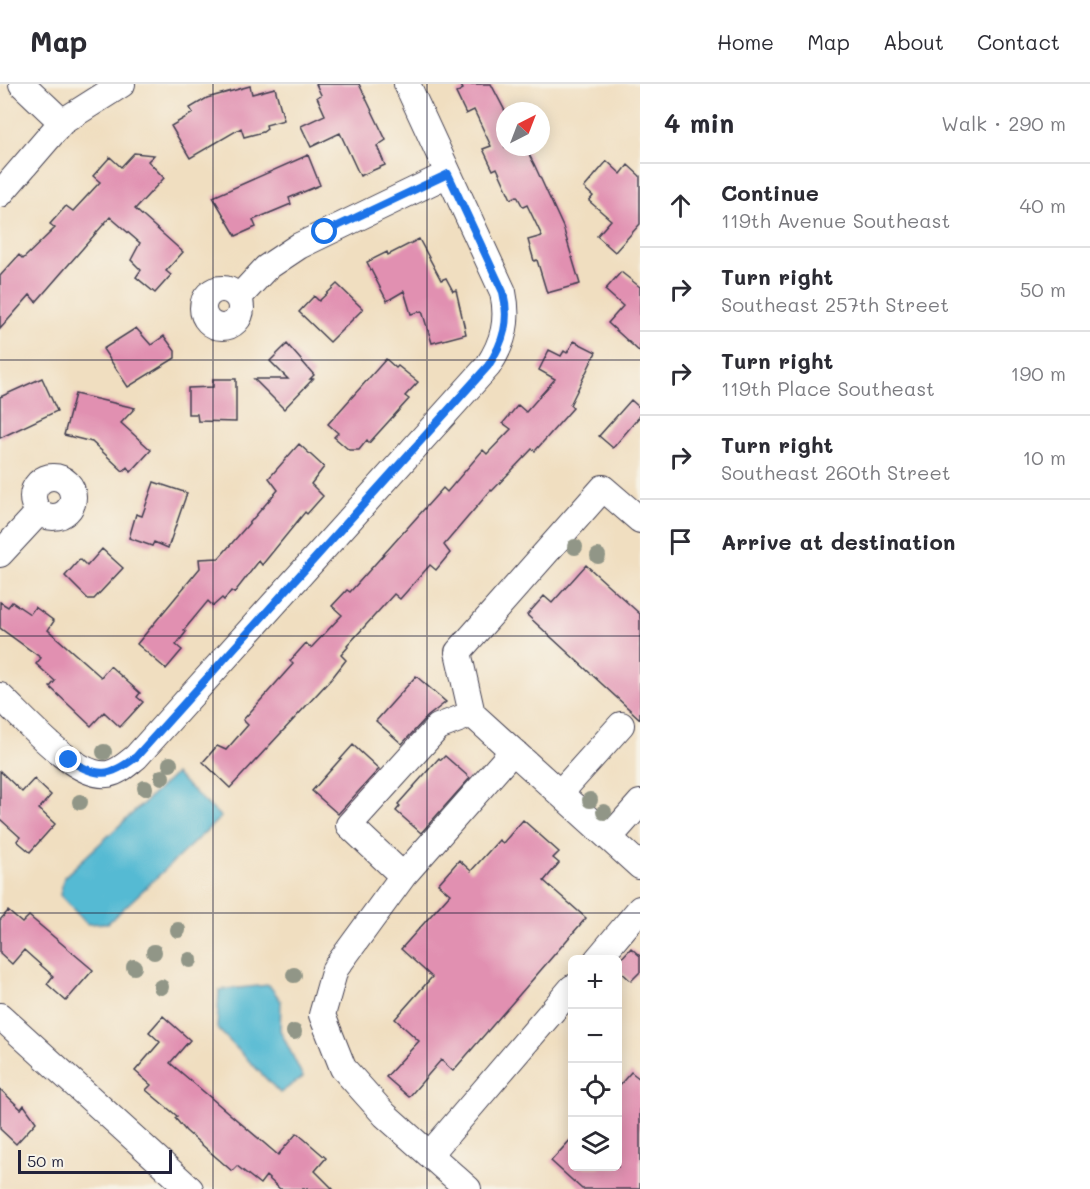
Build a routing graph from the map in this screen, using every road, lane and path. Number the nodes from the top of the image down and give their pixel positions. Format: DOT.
graph roads {
  1 [pos="22,84"];
  2 [pos="122,84"];
  3 [pos="407,84"];
  4 [pos="62,122"];
  5 [pos="448,174"];
  6 [pos="0,194"];
  7 [pos="239,297"];
  8 [pos="39,512"];
  9 [pos="640,520"];
  10 [pos="0,554"];
  11 [pos="0,696"];
  12 [pos="472,714"];
  13 [pos="621,725"];
  14 [pos="513,751"];
  15 [pos="560,793"];
  16 [pos="640,803"];
  17 [pos="609,838"];
  18 [pos="640,866"];
  19 [pos="403,876"];
  20 [pos="640,909"];
  21 [pos="601,955"];
  22 [pos="568,994"];
  23 [pos="0,1016"];
  24 [pos="430,1154"];
  25 [pos="190,1189"];
  26 [pos="468,1189"];
  1 -- 4 [label="street"];
  2 -- 4 [label="street"];
  3 -- 5 [label="street"];
  4 -- 6 [label="street"];
  5 -- 7 [label="street"];
  5 -- 11 [label="street"];
  8 -- 10 [label="street"];
  9 -- 12 [label="street"];
  12 -- 14 [label="street"];
  12 -- 19 [label="street"];
  13 -- 15 [label="street"];
  14 -- 15 [label="street"];
  14 -- 19 [label="street"];
  15 -- 17 [label="street"];
  16 -- 17 [label="street"];
  17 -- 18 [label="street"];
  19 -- 24 [label="street"];
  20 -- 21 [label="street"];
  22 -- 24 [label="street"];
  23 -- 25 [label="street"];
  24 -- 26 [label="street"];
}
